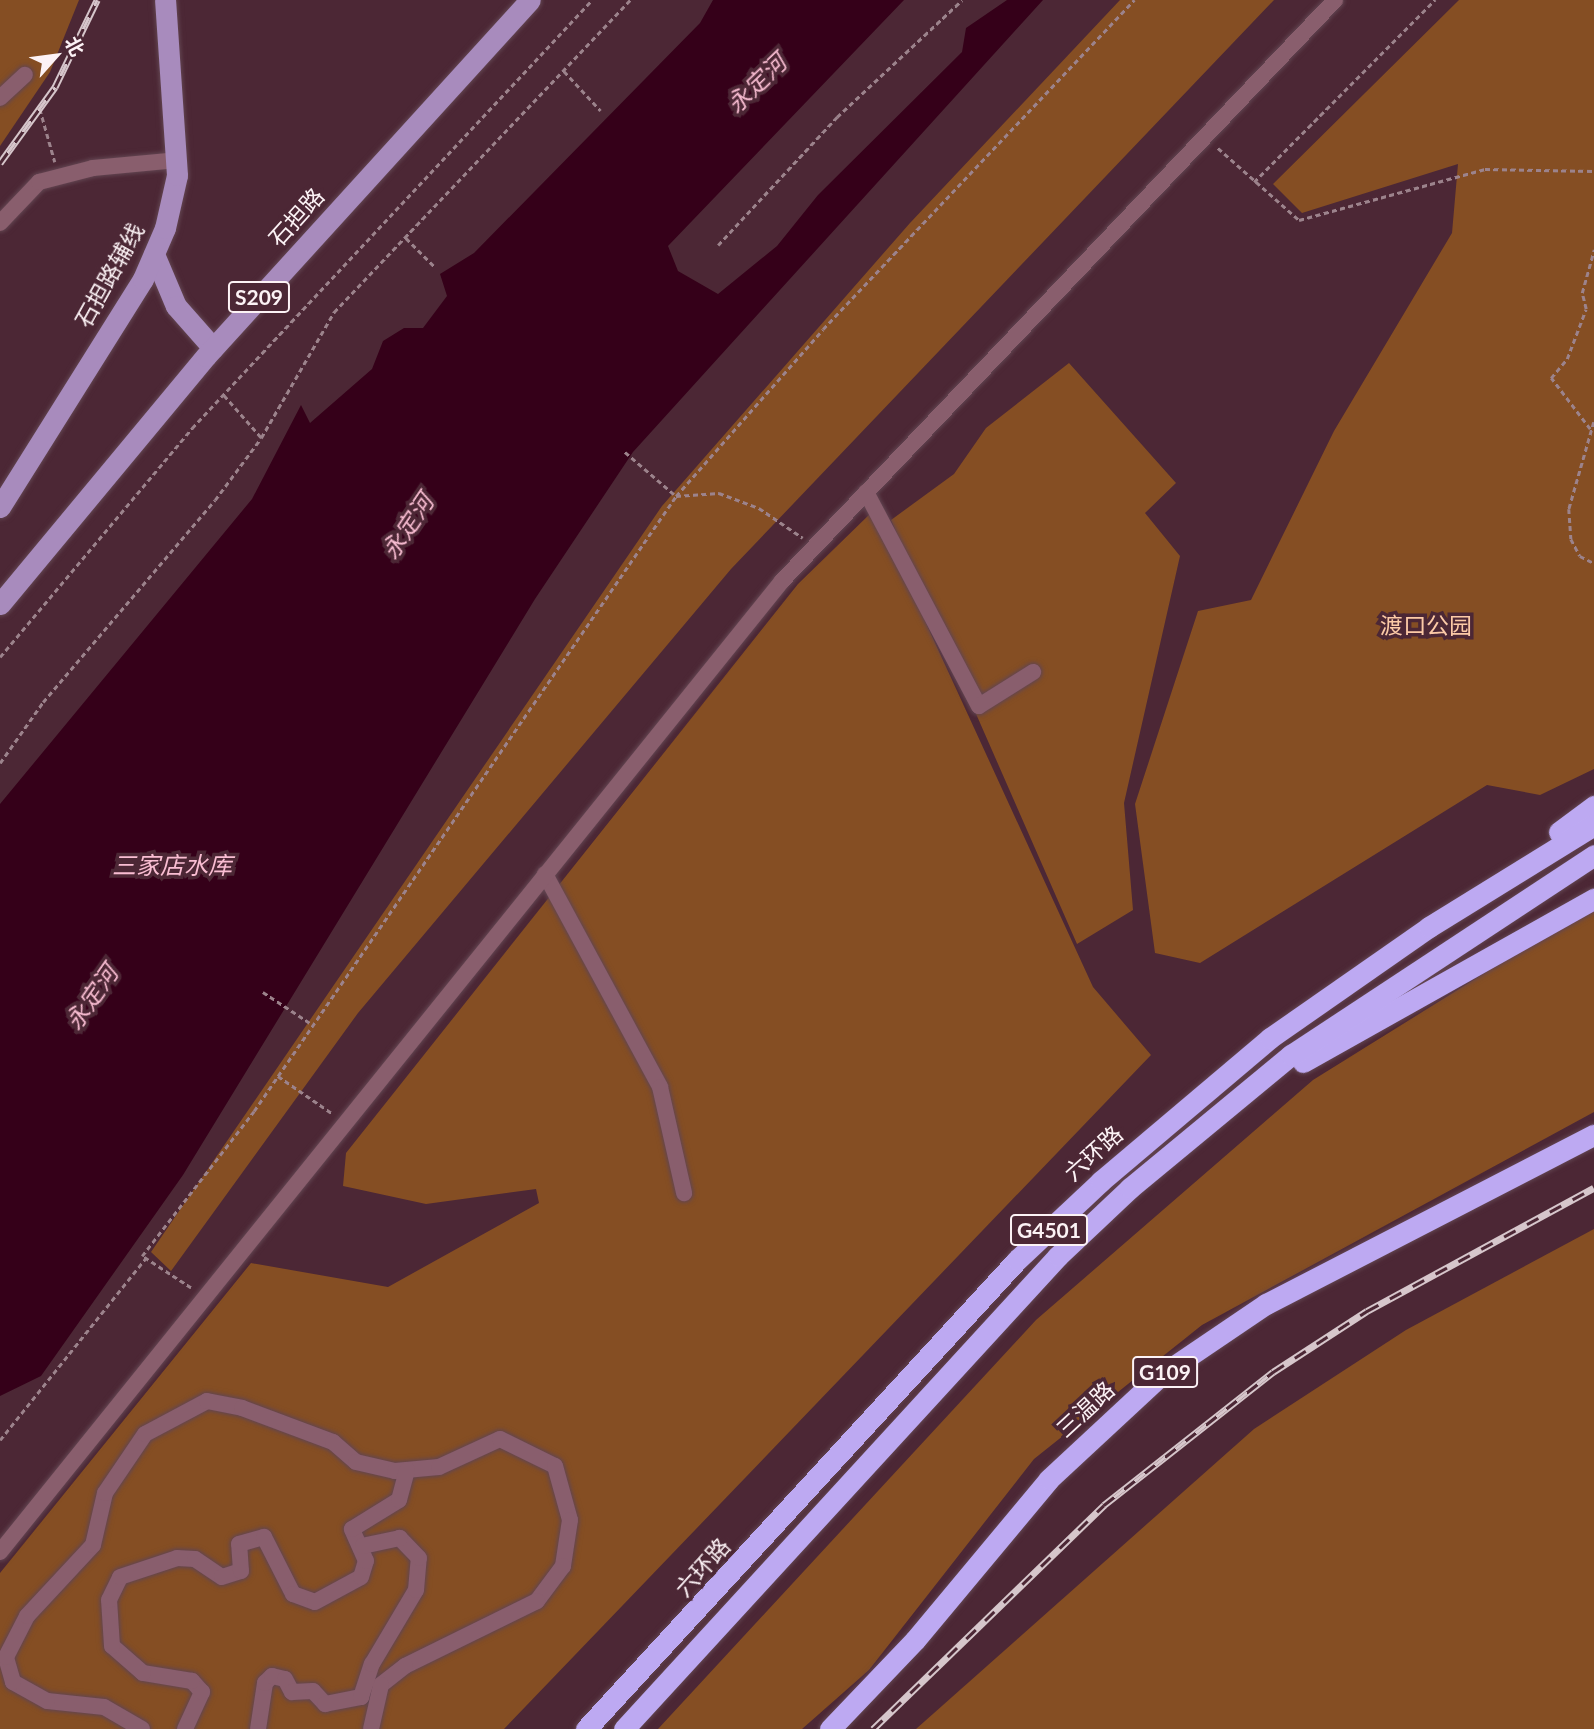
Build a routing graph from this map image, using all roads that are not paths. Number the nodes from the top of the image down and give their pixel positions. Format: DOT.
graph roads {
  1 [pos="165,0"];
  2 [pos="530,0"];
  3 [pos="1335,0"];
  4 [pos="25,75"];
  5 [pos="0,97"];
  6 [pos="177,160"];
  7 [pos="0,223"];
  8 [pos="154,254"];
  9 [pos="213,348"];
  10 [pos="866,492"];
  11 [pos="0,508"];
  12 [pos="0,604"];
  13 [pos="1033,672"];
  14 [pos="1594,806"];
  15 [pos="1594,825"];
  16 [pos="1594,855"];
  17 [pos="545,874"];
  18 [pos="1594,899"];
  19 [pos="1429,927"];
  20 [pos="1217,1113"];
  21 [pos="1594,1135"];
  22 [pos="684,1193"];
  23 [pos="407,1470"];
  24 [pos="363,1546"];
  25 [pos="0,1552"];
  26 [pos="142,1729"];
  27 [pos="185,1729"];
  28 [pos="258,1729"];
  29 [pos="371,1729"];
  30 [pos="586,1729"];
  31 [pos="624,1729"];
  32 [pos="830,1729"];
  1 -- 6 [label="main road, 石担路辅线"];
  2 -- 9 [label="main road, 石担路 / S209"];
  3 -- 10 [label="street"];
  4 -- 5 [label="street"];
  6 -- 7 [label="street"];
  6 -- 8 [label="main road, 石担路辅线"];
  8 -- 9 [label="main road"];
  8 -- 11 [label="main road, 石担路辅线"];
  9 -- 12 [label="main road, 石担路 / S209"];
  10 -- 13 [label="street"];
  10 -- 17 [label="street"];
  14 -- 19 [label="highway"];
  15 -- 19 [label="highway, 六环路 / G4501"];
  16 -- 20 [label="highway, G4501"];
  17 -- 22 [label="street"];
  17 -- 25 [label="street"];
  18 -- 20 [label="highway"];
  19 -- 30 [label="highway, 六环路 / G4501"];
  20 -- 31 [label="highway, G4501"];
  21 -- 32 [label="highway, 三温路 / G109"];
  23 -- 24 [label="street"];
  23 -- 26 [label="street"];
  23 -- 29 [label="street"];
  24 -- 27 [label="street"];
  24 -- 28 [label="street"];
}
